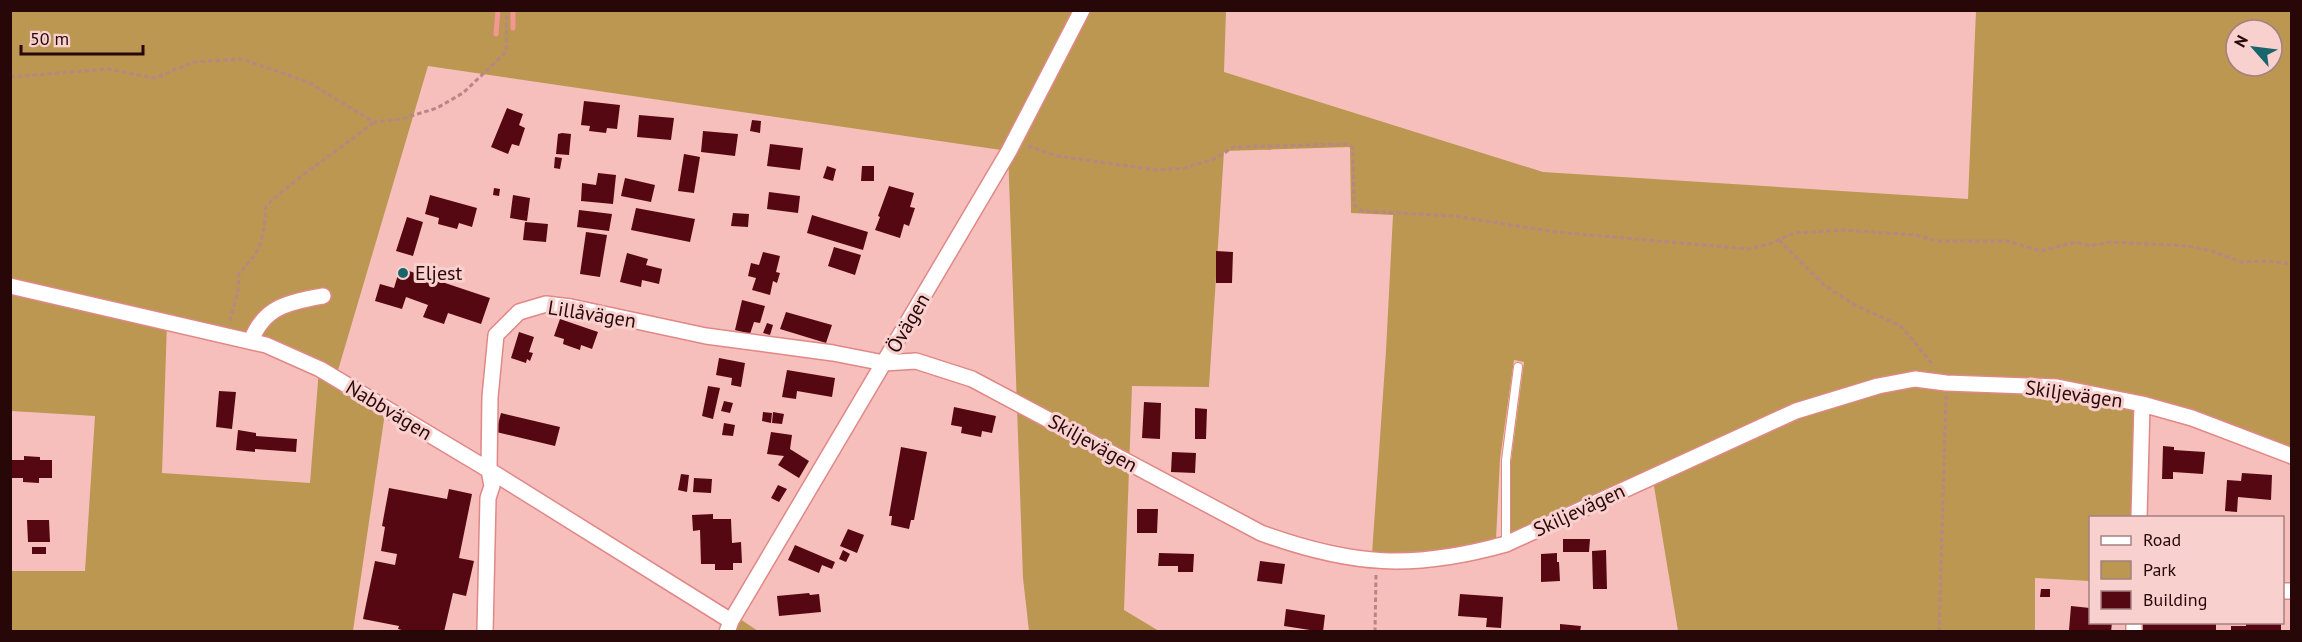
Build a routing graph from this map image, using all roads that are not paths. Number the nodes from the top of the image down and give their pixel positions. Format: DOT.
graph roads {
  1 [pos="1082,10"];
  2 [pos="10,286"];
  3 [pos="323,296"];
  4 [pos="251,341"];
  5 [pos="884,363"];
  6 [pos="1518,367"];
  7 [pos="2142,404"];
  8 [pos="2292,456"];
  9 [pos="489,470"];
  10 [pos="2139,516"];
  11 [pos="1506,544"];
  12 [pos="729,626"];
  13 [pos="485,632"];
  1 -- 5 [label="street, Övägen"];
  2 -- 4 [label="street, Nabbvägen"];
  3 -- 4 [label="street"];
  4 -- 9 [label="street, Nabbvägen"];
  5 -- 9 [label="street, Lillåvägen"];
  5 -- 11 [label="street, Skiljevägen"];
  5 -- 12 [label="street, Övägen"];
  6 -- 11 [label="lane"];
  7 -- 8 [label="street, Skiljevägen"];
  7 -- 10 [label="street"];
  7 -- 11 [label="street, Skiljevägen"];
  9 -- 12 [label="street, Nabbvägen"];
  9 -- 13 [label="street, Lillåvägen"];
}
